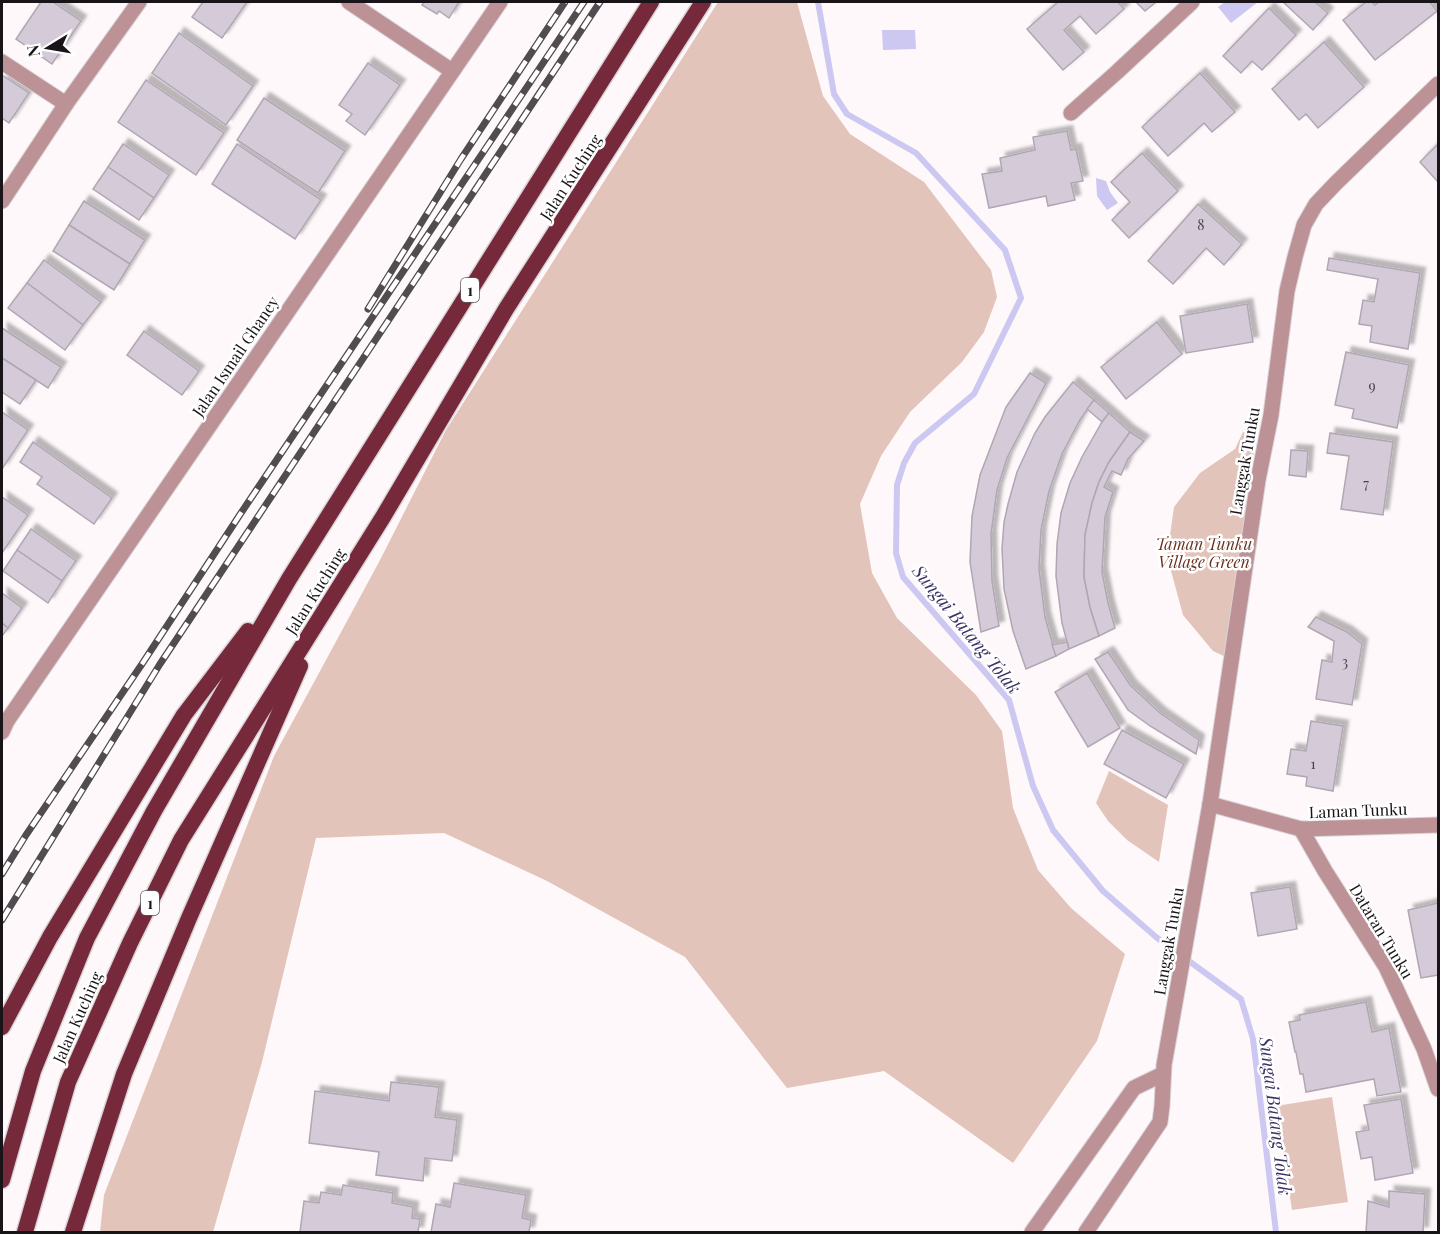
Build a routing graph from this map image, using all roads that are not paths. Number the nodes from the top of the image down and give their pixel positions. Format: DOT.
graph roads {
  1 [pos="139,2"];
  2 [pos="349,2"];
  3 [pos="500,2"];
  4 [pos="651,2"];
  5 [pos="703,2"];
  6 [pos="1192,2"];
  7 [pos="2,62"];
  8 [pos="452,71"];
  9 [pos="1438,84"];
  10 [pos="66,105"];
  11 [pos="1071,113"];
  12 [pos="2,201"];
  13 [pos="289,579"];
  14 [pos="323,614"];
  15 [pos="2,732"];
  16 [pos="1210,804"];
  17 [pos="1438,825"];
  18 [pos="1301,830"];
  19 [pos="2,1027"];
  20 [pos="1163,1074"];
  21 [pos="1438,1089"];
  22 [pos="2,1180"];
  23 [pos="25,1233"];
  24 [pos="73,1233"];
  25 [pos="1032,1233"];
  26 [pos="1086,1233"];
  1 -- 10 [label="street"];
  2 -- 8 [label="street"];
  3 -- 8 [label="street, Jalan Ismail Ghaney"];
  4 -- 13 [label="highway, Jalan Kuching / 1"];
  5 -- 14 [label="highway, Jalan Kuching / 1"];
  6 -- 11 [label="street"];
  7 -- 10 [label="street"];
  8 -- 15 [label="street, Jalan Ismail Ghaney"];
  9 -- 16 [label="street, Langgak Tunku"];
  10 -- 12 [label="street"];
  13 -- 19 [label="highway"];
  13 -- 22 [label="highway, Jalan Kuching / 1"];
  14 -- 23 [label="highway, Jalan Kuching / 1"];
  14 -- 24 [label="highway"];
  16 -- 18 [label="street, Laman Tunku"];
  16 -- 20 [label="street, Langgak Tunku"];
  17 -- 18 [label="street, Laman Tunku"];
  18 -- 21 [label="street, Dataran Tunku"];
  20 -- 25 [label="street"];
  20 -- 26 [label="street, Langgak Tunku"];
}
